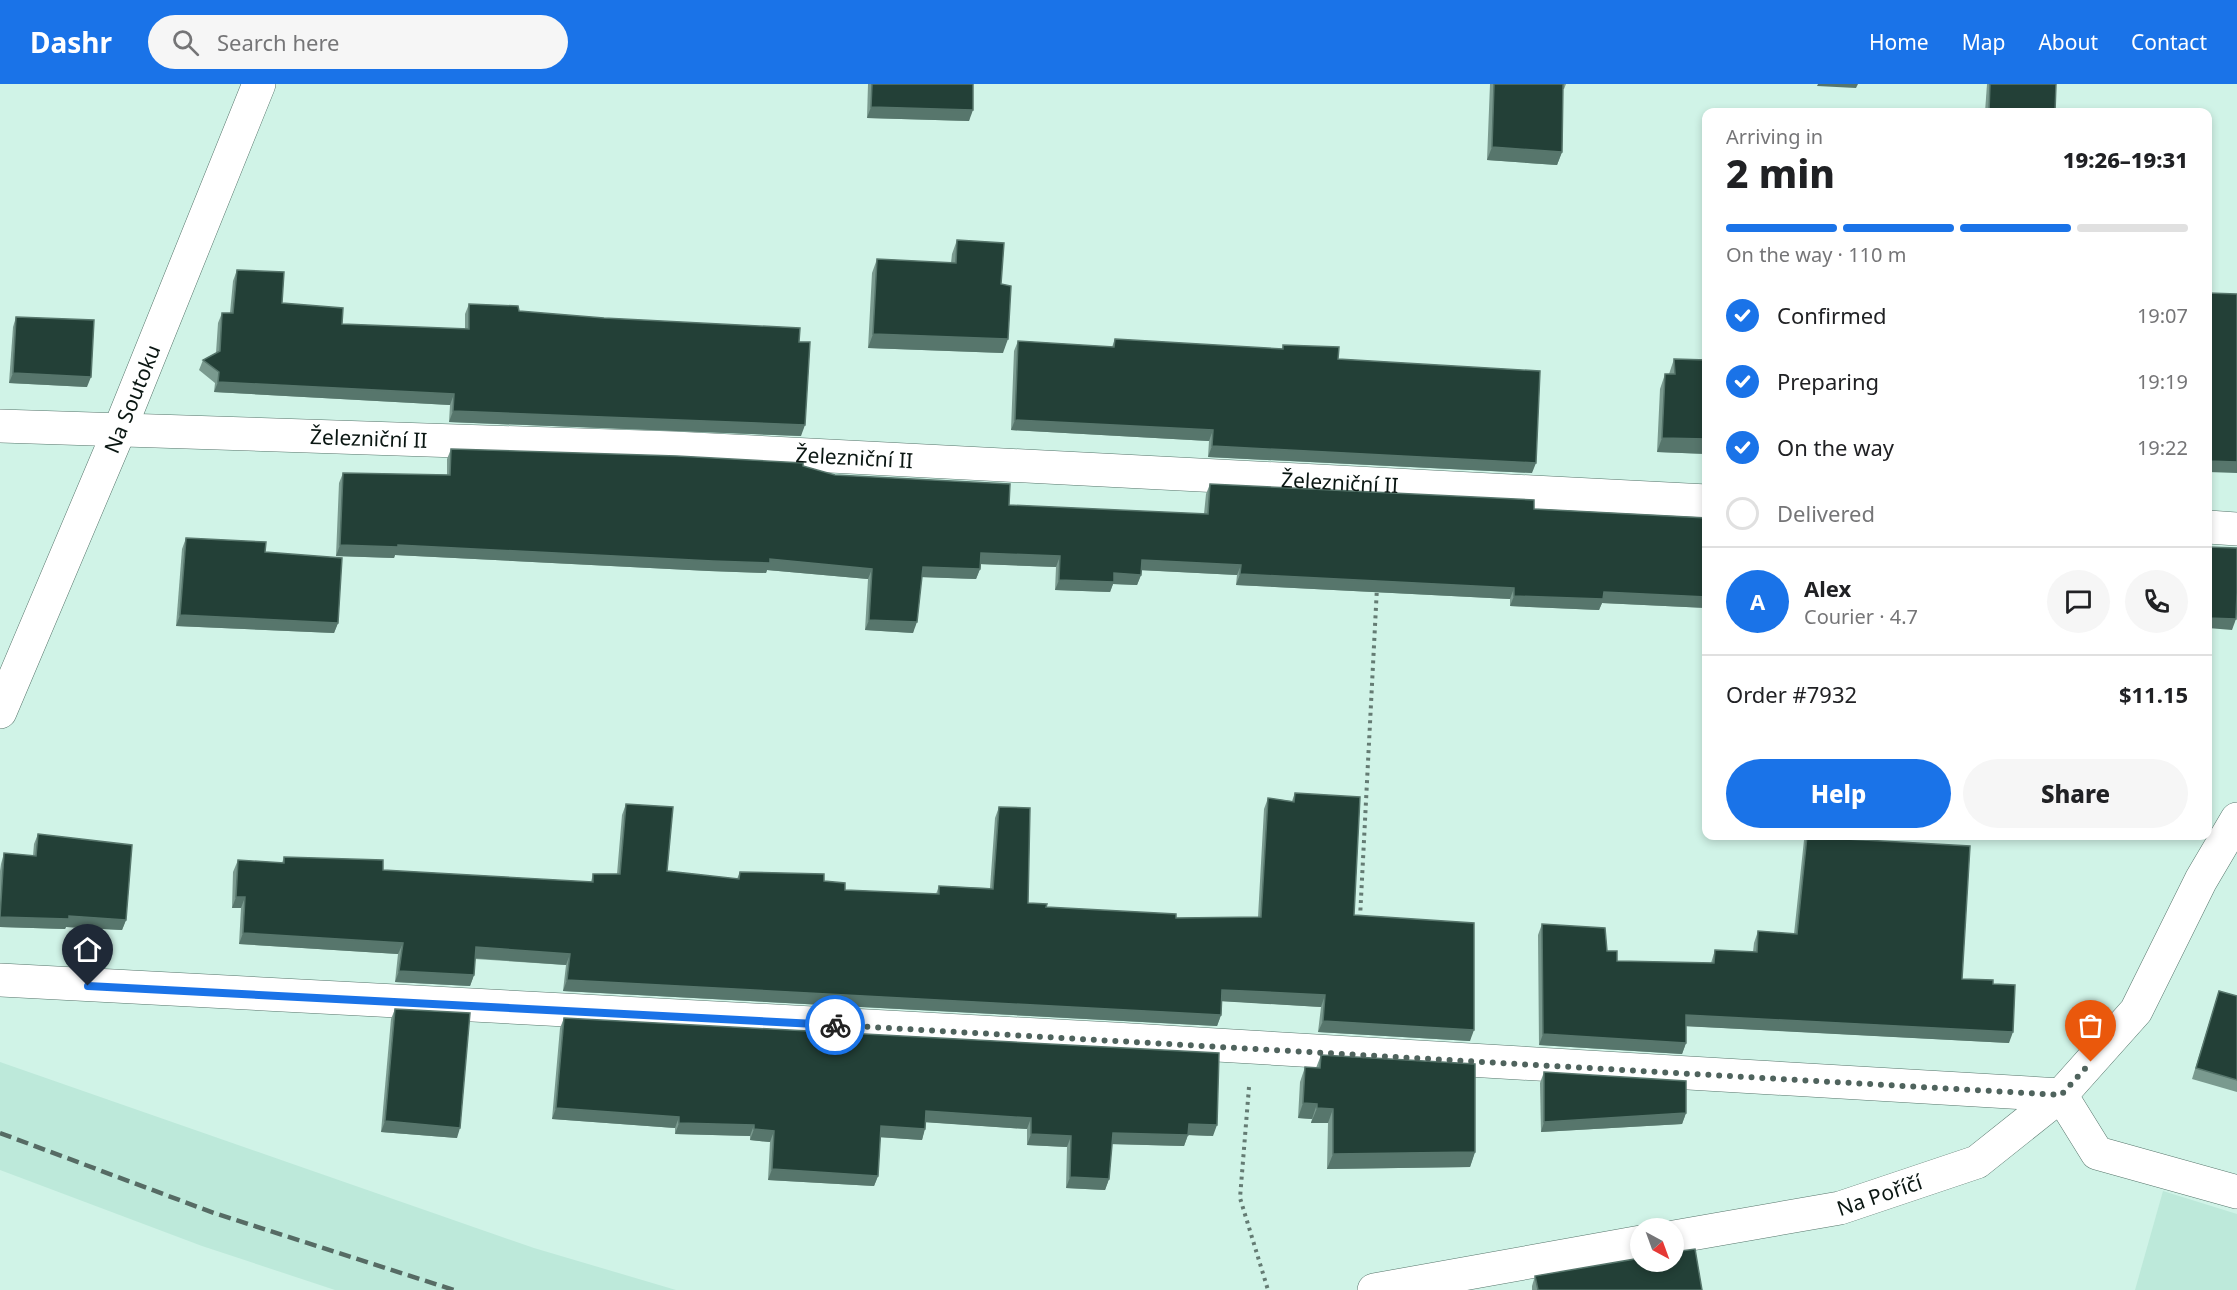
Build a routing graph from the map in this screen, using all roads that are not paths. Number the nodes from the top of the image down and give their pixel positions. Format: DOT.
graph roads {
  1 [pos="259,84"];
  2 [pos="0,426"];
  3 [pos="119,431"];
  4 [pos="1702,501"];
  5 [pos="2212,527"];
  6 [pos="2237,529"];
  7 [pos="0,712"];
  8 [pos="2237,819"];
  9 [pos="0,980"];
  10 [pos="2061,1095"];
  11 [pos="2237,1192"];
  12 [pos="1684,1235"];
  13 [pos="1630,1244"];
  14 [pos="1374,1290"];
  1 -- 3 [label="street, Na Soutoku"];
  2 -- 3 [label="street, Železniční II"];
  3 -- 4 [label="street, Železniční II"];
  3 -- 7 [label="street, Na Soutoku"];
  5 -- 6 [label="street"];
  8 -- 10 [label="street, Na Poříčí"];
  9 -- 10 [label="street"];
  10 -- 11 [label="street"];
  10 -- 12 [label="street, Na Poříčí"];
  13 -- 14 [label="street"];
}
